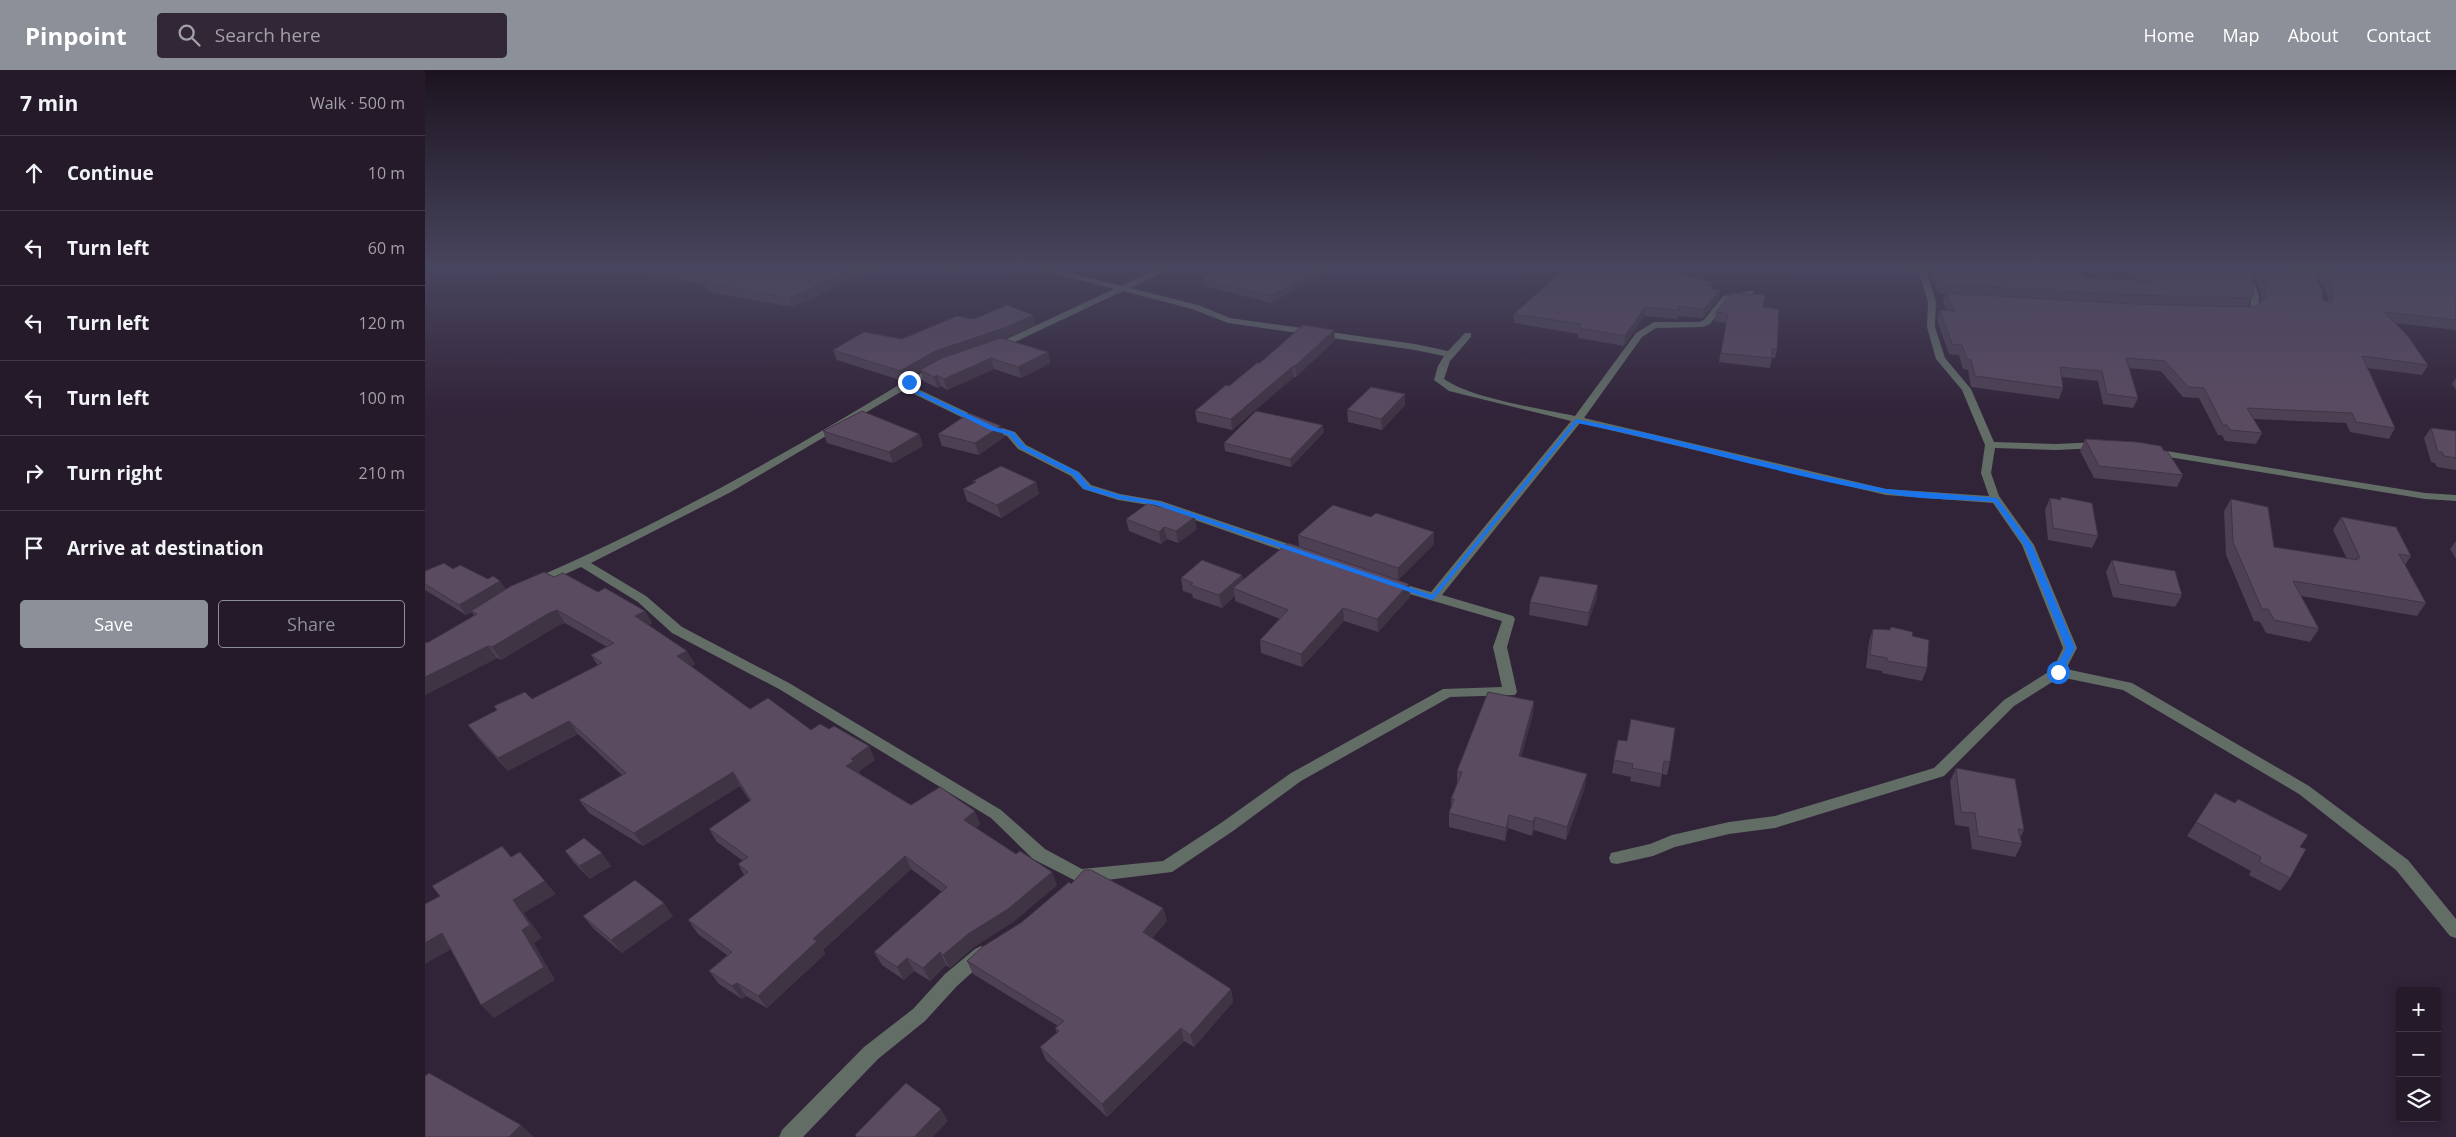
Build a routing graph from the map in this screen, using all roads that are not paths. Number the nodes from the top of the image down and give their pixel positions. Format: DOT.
graph roads {
  1 [pos="1067,316"];
  2 [pos="1217,316"];
  3 [pos="1712,316"];
  4 [pos="1932,316"];
  5 [pos="1468,335"];
  6 [pos="987,350"];
  7 [pos="1448,354"];
  8 [pos="942,365"];
  9 [pos="909,382"];
  10 [pos="1576,421"];
  11 [pos="1990,445"];
  12 [pos="2106,445"];
  13 [pos="2143,450"];
  14 [pos="2456,498"];
  15 [pos="1997,500"];
  16 [pos="1311,557"];
  17 [pos="583,563"];
  18 [pos="1377,580"];
  19 [pos="527,587"];
  20 [pos="1433,598"];
  21 [pos="2058,672"];
  22 [pos="1617,858"];
  23 [pos="1082,876"];
  24 [pos="1068,888"];
  25 [pos="2456,931"];
  26 [pos="997,944"];
  27 [pos="789,1137"];
  1 -- 6 [label="street"];
  2 -- 7 [label="street"];
  3 -- 10 [label="street"];
  4 -- 11 [label="street"];
  5 -- 7 [label="street"];
  7 -- 10 [label="street"];
  8 -- 9 [label="street"];
  9 -- 16 [label="street"];
  9 -- 17 [label="street"];
  10 -- 15 [label="street"];
  10 -- 20 [label="street"];
  11 -- 12 [label="street"];
  11 -- 15 [label="street"];
  13 -- 14 [label="street"];
  15 -- 21 [label="street"];
  17 -- 19 [label="street"];
  17 -- 23 [label="street"];
  18 -- 20 [label="street"];
  20 -- 23 [label="street"];
  21 -- 22 [label="street"];
  21 -- 25 [label="street"];
  23 -- 24 [label="street"];
  26 -- 27 [label="street"];
}
